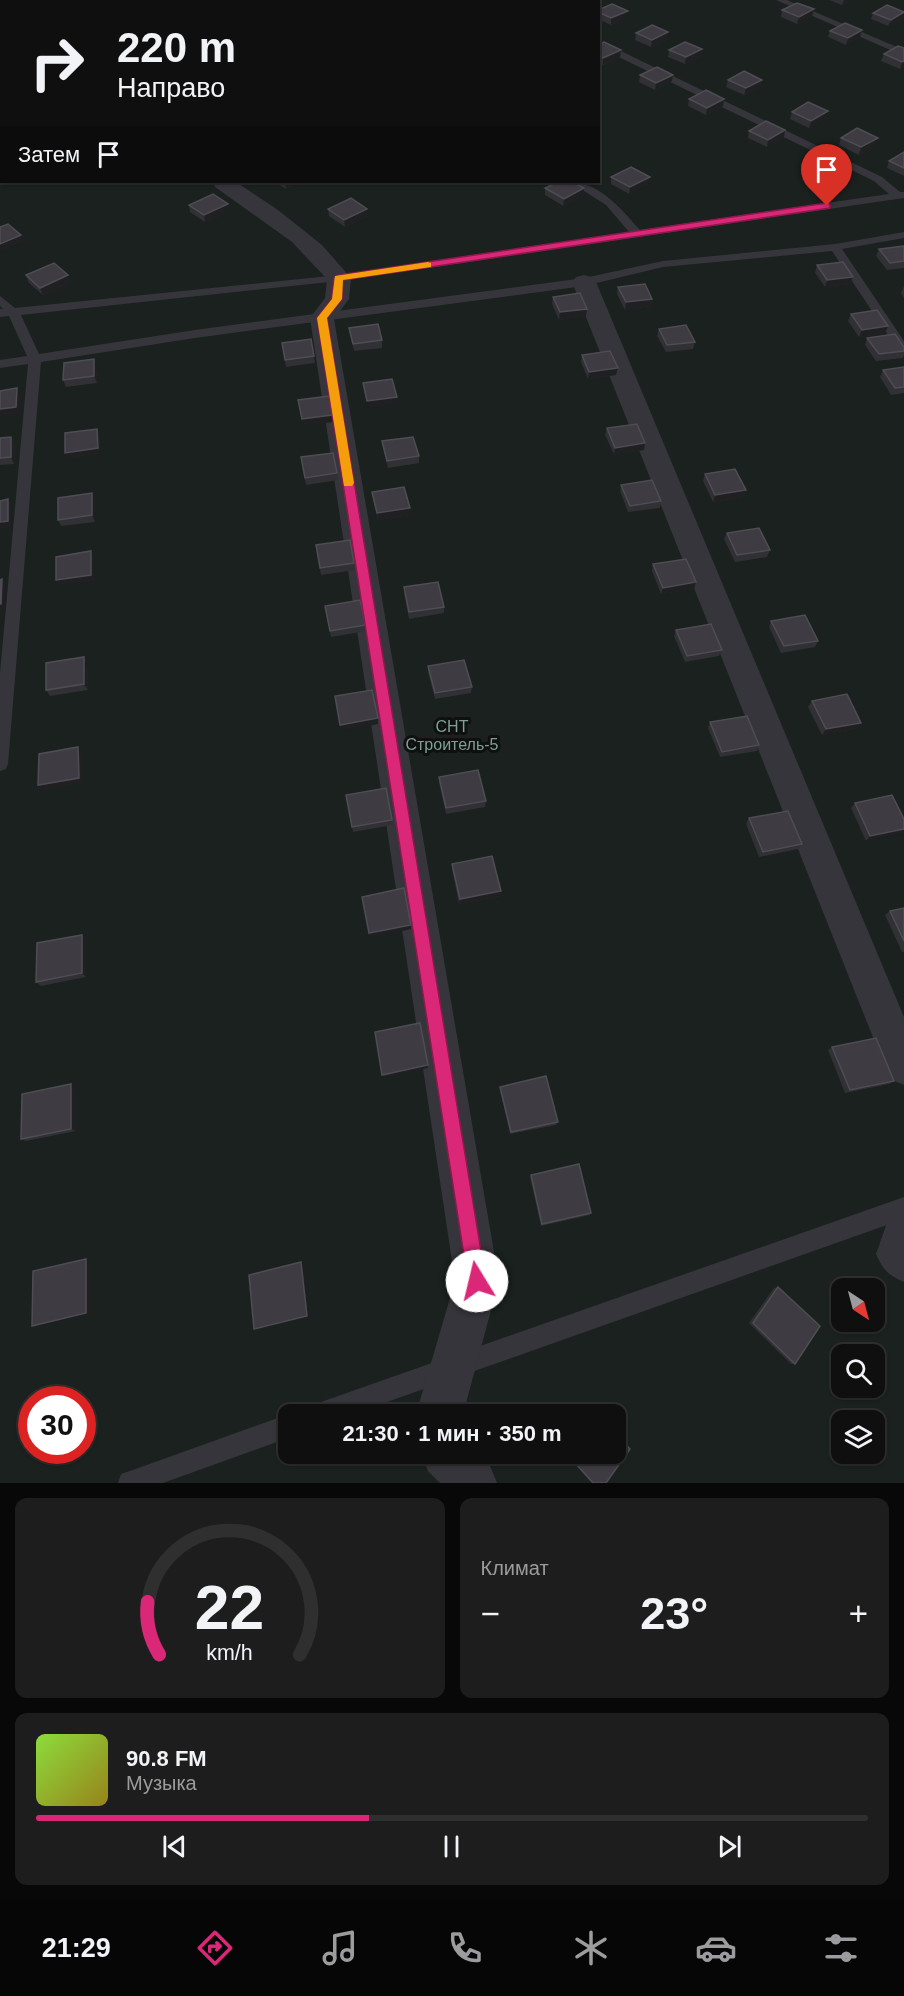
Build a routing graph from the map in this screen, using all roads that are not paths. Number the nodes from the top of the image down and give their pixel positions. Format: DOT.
graph roads {
  1 [pos="780,0"];
  2 [pos="600,44"];
  3 [pos="904,52"];
  4 [pos="224,183"];
  5 [pos="577,183"];
  6 [pos="901,195"];
  7 [pos="637,234"];
  8 [pos="904,235"];
  9 [pos="835,247"];
  10 [pos="339,278"];
  11 [pos="584,282"];
  12 [pos="0,300"];
  13 [pos="7,313"];
  14 [pos="322,318"];
  15 [pos="904,350"];
  16 [pos="35,360"];
  17 [pos="0,364"];
  18 [pos="0,764"];
  19 [pos="904,1065"];
  20 [pos="904,1208"];
  21 [pos="904,1232"];
  22 [pos="904,1260"];
  23 [pos="453,1367"];
  24 [pos="349,1404"];
  25 [pos="443,1404"];
  26 [pos="278,1430"];
  27 [pos="455,1464"];
  28 [pos="130,1483"];
  29 [pos="473,1483"];
  1 -- 3 [label="lane"];
  2 -- 6 [label="lane"];
  4 -- 10 [label="street"];
  5 -- 7 [label="lane"];
  6 -- 7 [label="lane"];
  7 -- 10 [label="lane"];
  8 -- 9 [label="lane"];
  9 -- 11 [label="lane"];
  9 -- 15 [label="lane"];
  10 -- 13 [label="lane"];
  10 -- 14 [label="street"];
  11 -- 14 [label="lane"];
  11 -- 19 [label="street"];
  12 -- 13 [label="lane"];
  13 -- 16 [label="lane"];
  14 -- 16 [label="lane"];
  14 -- 23 [label="street"];
  16 -- 17 [label="lane"];
  16 -- 18 [label="lane"];
  20 -- 23 [label="lane"];
  21 -- 22 [label="street"];
  23 -- 24 [label="lane"];
  23 -- 25 [label="street"];
  26 -- 28 [label="lane"];
  27 -- 29 [label="street"];
}
